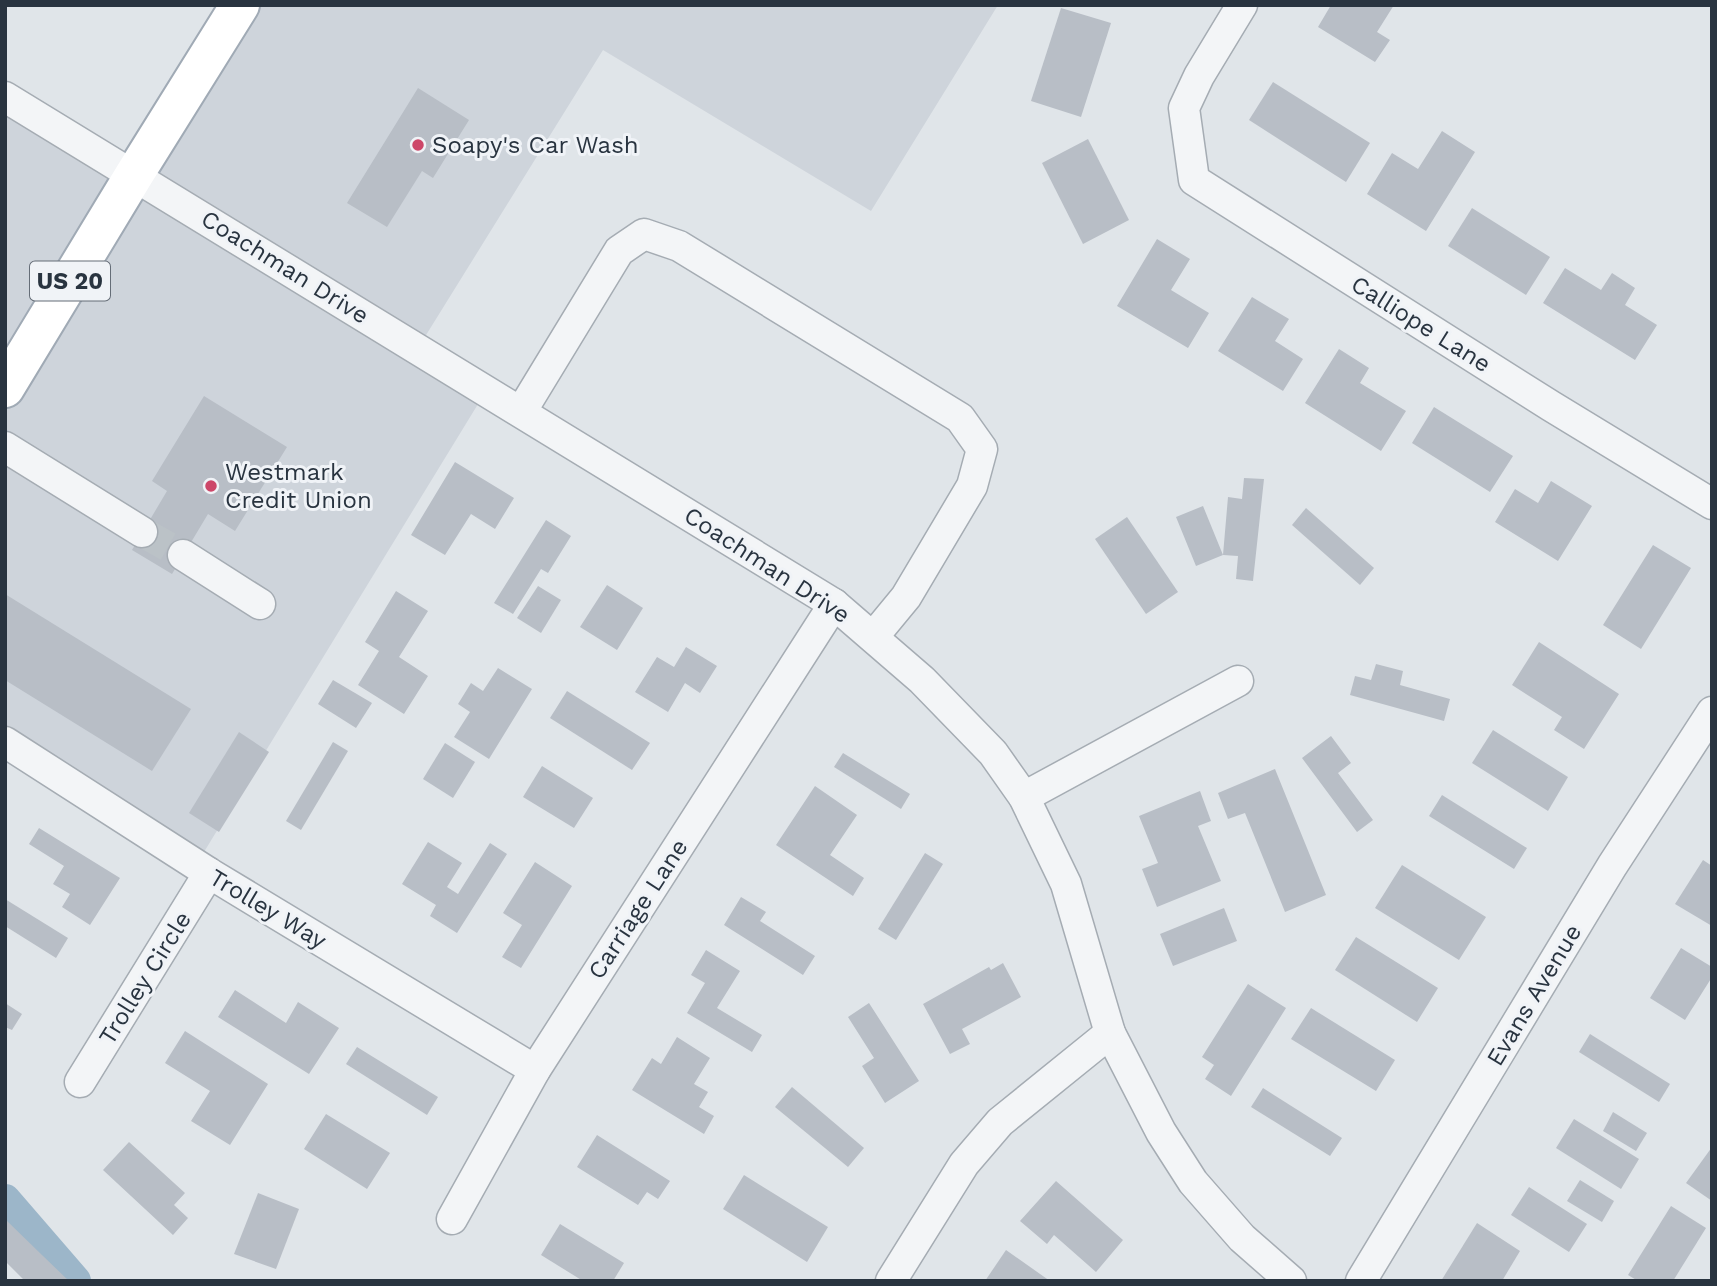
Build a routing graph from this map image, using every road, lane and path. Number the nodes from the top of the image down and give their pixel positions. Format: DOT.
graph roads {
  1 [pos="240,5"];
  2 [pos="1242,5"];
  3 [pos="5,97"];
  4 [pos="134,175"];
  5 [pos="5,388"];
  6 [pos="521,412"];
  7 [pos="5,447"];
  8 [pos="1712,504"];
  9 [pos="142,532"];
  10 [pos="183,555"];
  11 [pos="260,604"];
  12 [pos="834,604"];
  13 [pos="873,637"];
  14 [pos="1238,681"];
  15 [pos="1712,712"];
  16 [pos="5,742"];
  17 [pos="1024,797"];
  18 [pos="209,873"];
  19 [pos="1110,1033"];
  20 [pos="535,1070"];
  21 [pos="80,1082"];
  22 [pos="452,1219"];
  23 [pos="891,1281"];
  24 [pos="1291,1281"];
  25 [pos="1361,1281"];
  1 -- 4 [label="main road, US 20"];
  2 -- 8 [label="street, Calliope Lane"];
  3 -- 4 [label="street, Coachman Drive"];
  4 -- 5 [label="main road, US 20"];
  4 -- 6 [label="street, Coachman Drive"];
  6 -- 12 [label="street, Coachman Drive"];
  6 -- 13 [label="street"];
  7 -- 9 [label="street"];
  10 -- 11 [label="street"];
  12 -- 13 [label="street, Coachman Drive"];
  12 -- 20 [label="street, Carriage Lane"];
  13 -- 17 [label="street, Coachman Drive"];
  14 -- 17 [label="street"];
  15 -- 25 [label="street, Evans Avenue"];
  16 -- 18 [label="street, Trolley Way"];
  17 -- 19 [label="street, Coachman Drive"];
  18 -- 20 [label="street, Trolley Way"];
  18 -- 21 [label="street, Trolley Circle"];
  19 -- 23 [label="street"];
  19 -- 24 [label="street, Coachman Drive"];
  20 -- 22 [label="street, Carriage Lane"];
}
